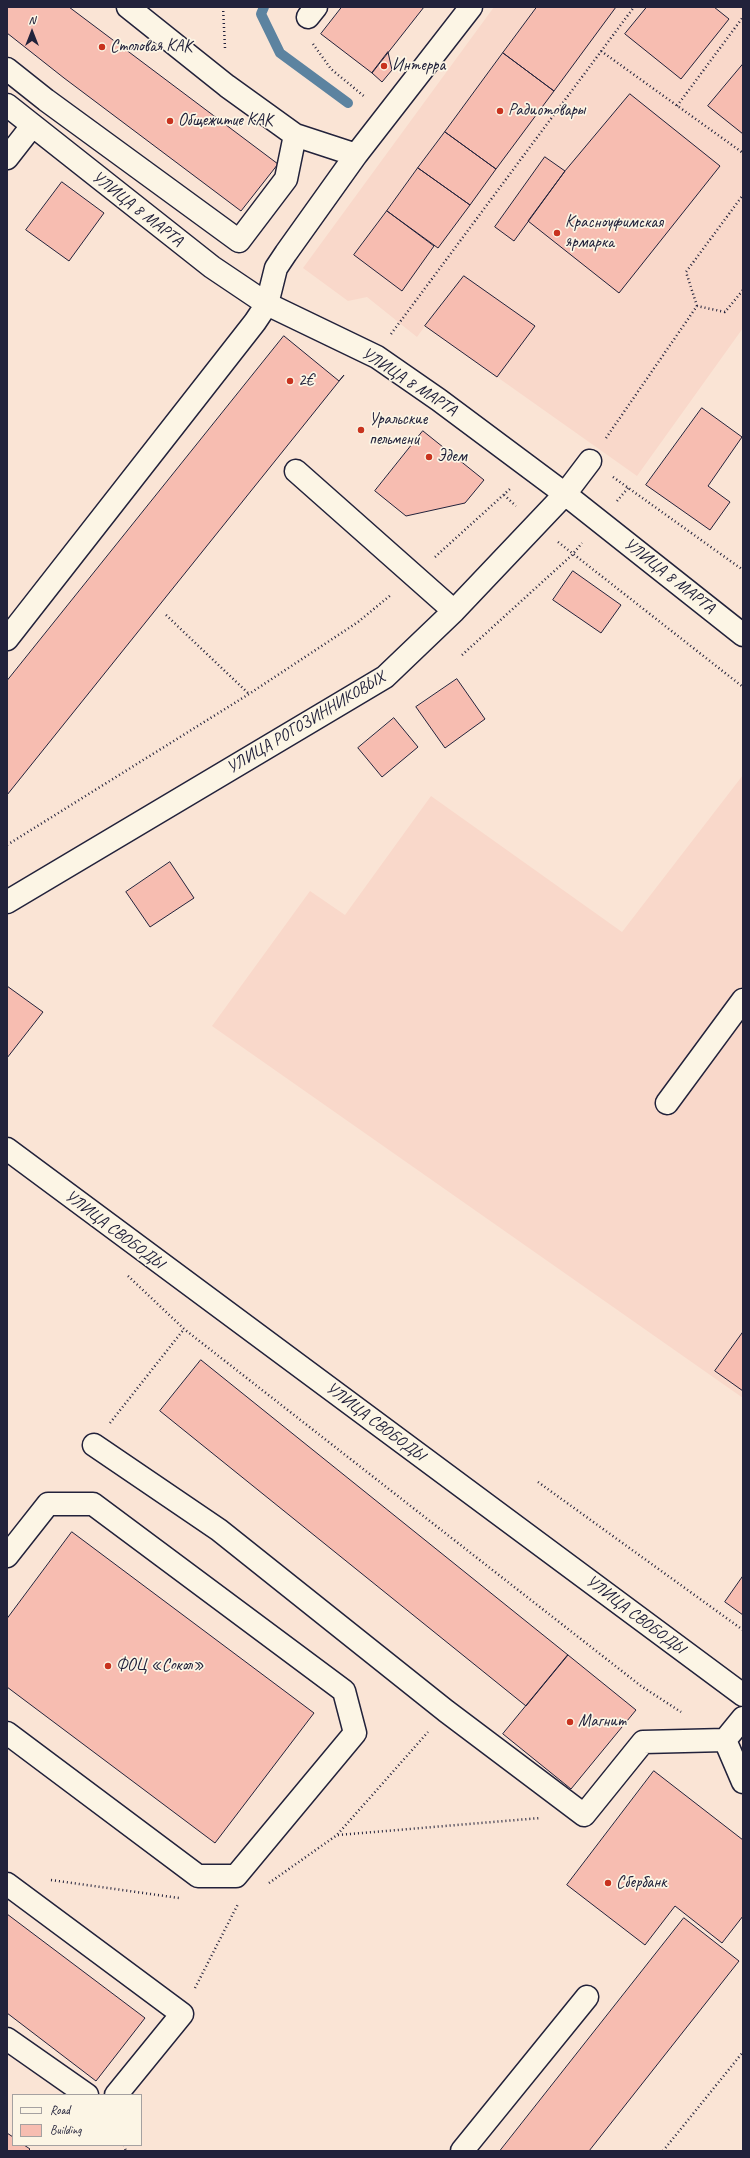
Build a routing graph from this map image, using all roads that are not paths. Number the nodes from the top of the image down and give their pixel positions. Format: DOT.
graph roads {
  1 [pos="128,7"];
  2 [pos="471,7"];
  3 [pos="7,70"];
  4 [pos="7,105"];
  5 [pos="32,126"];
  6 [pos="295,135"];
  7 [pos="356,155"];
  8 [pos="7,158"];
  9 [pos="267,304"];
  10 [pos="590,461"];
  11 [pos="296,471"];
  12 [pos="566,494"];
  13 [pos="454,611"];
  14 [pos="743,635"];
  15 [pos="7,639"];
  16 [pos="7,902"];
  17 [pos="743,1000"];
  18 [pos="667,1103"];
  19 [pos="9,1158"];
  20 [pos="94,1445"];
  21 [pos="7,1556"];
  22 [pos="743,1695"];
  23 [pos="743,1718"];
  24 [pos="7,1733"];
  25 [pos="725,1740"];
  26 [pos="743,1782"];
  27 [pos="7,1884"];
  28 [pos="587,1997"];
  29 [pos="7,2039"];
  30 [pos="86,2094"];
  31 [pos="117,2094"];
  32 [pos="462,2151"];
  1 -- 6 [label="street"];
  2 -- 7 [label="street"];
  3 -- 6 [label="street"];
  4 -- 5 [label="street, УЛИЦА 8 МАРТА"];
  5 -- 8 [label="street"];
  5 -- 9 [label="street, УЛИЦА 8 МАРТА"];
  6 -- 7 [label="street"];
  7 -- 9 [label="street"];
  9 -- 12 [label="street, УЛИЦА 8 МАРТА"];
  9 -- 15 [label="street"];
  10 -- 12 [label="street, УЛИЦА РОГОЗИННИКОВЫХ"];
  11 -- 13 [label="street"];
  12 -- 13 [label="street, УЛИЦА РОГОЗИННИКОВЫХ"];
  12 -- 14 [label="street, УЛИЦА 8 МАРТА"];
  13 -- 16 [label="street, УЛИЦА РОГОЗИННИКОВЫХ"];
  17 -- 18 [label="street"];
  19 -- 22 [label="street, УЛИЦА СВОБОДЫ"];
  20 -- 25 [label="street"];
  21 -- 24 [label="street"];
  23 -- 25 [label="street"];
  25 -- 26 [label="street"];
  27 -- 31 [label="street"];
  28 -- 32 [label="street"];
  29 -- 30 [label="street"];
}
